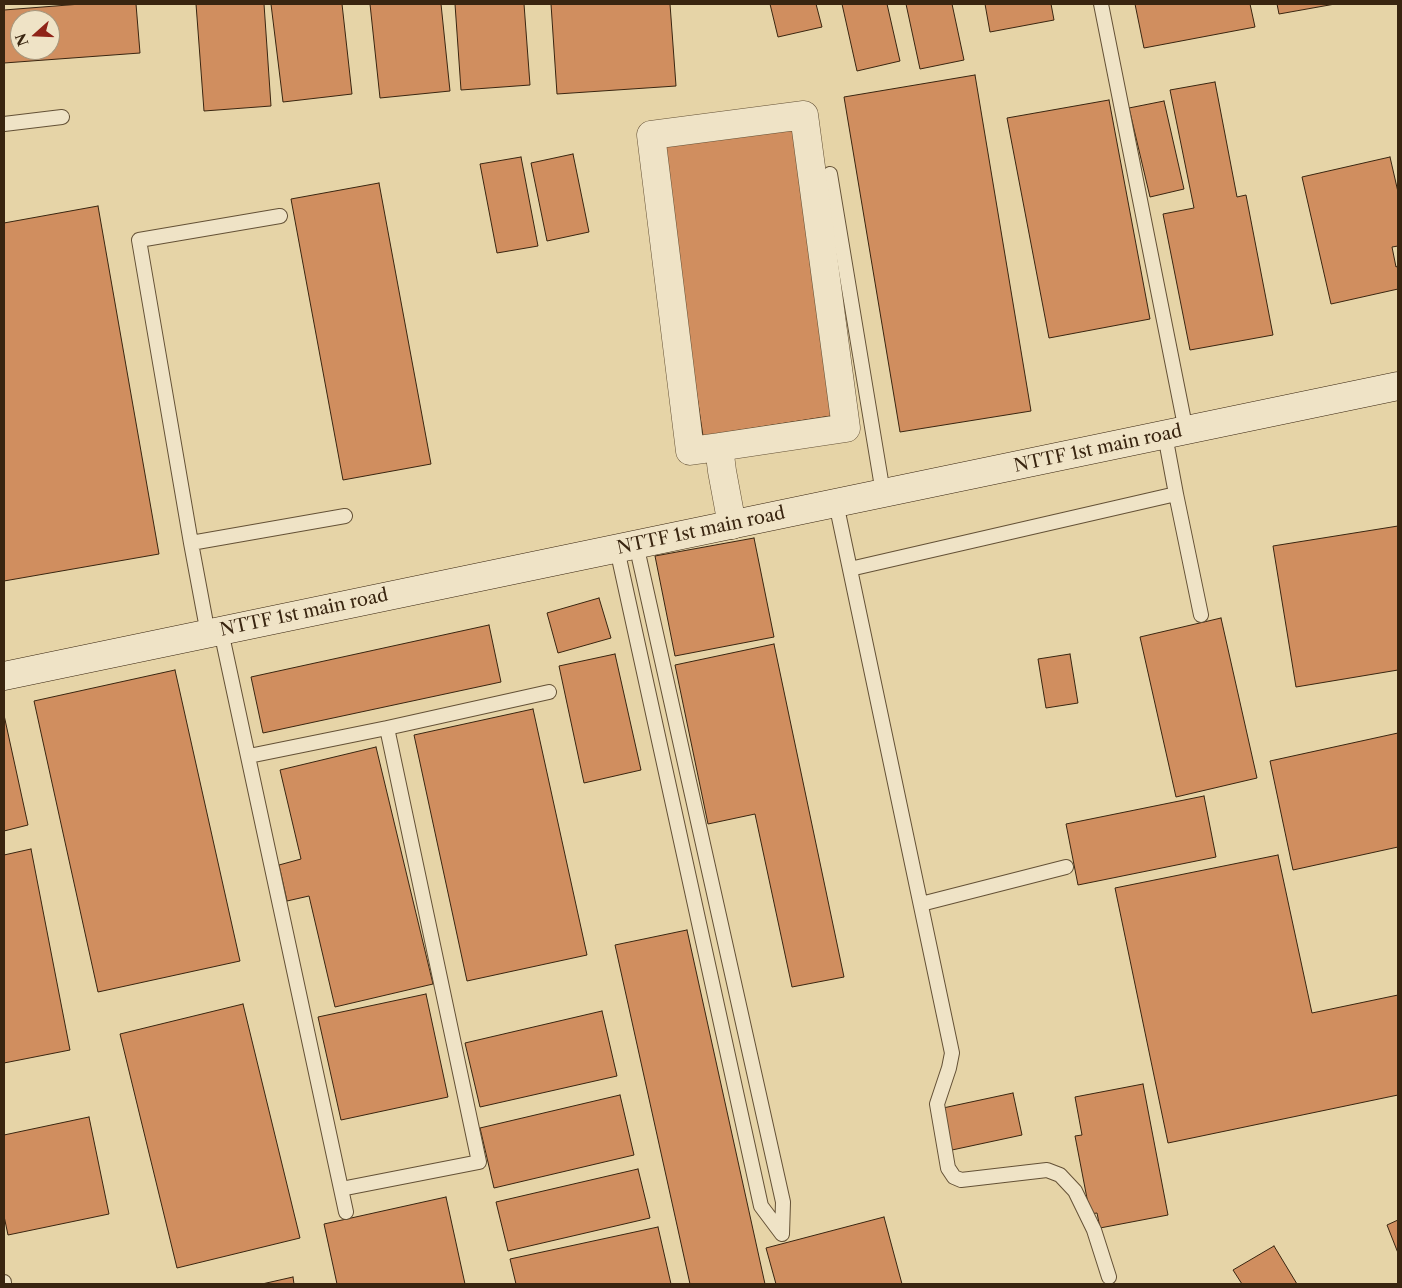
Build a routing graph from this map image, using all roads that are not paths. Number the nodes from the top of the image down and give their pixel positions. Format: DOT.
graph roads {
  1 [pos="1101,4"];
  2 [pos="62,117"];
  3 [pos="4,124"];
  4 [pos="830,174"];
  5 [pos="280,216"];
  6 [pos="1398,386"];
  7 [pos="1176,433"];
  8 [pos="719,447"];
  9 [pos="883,493"];
  10 [pos="1176,494"];
  11 [pos="836,503"];
  12 [pos="345,516"];
  13 [pos="732,525"];
  14 [pos="191,543"];
  15 [pos="626,547"];
  16 [pos="850,569"];
  17 [pos="1201,615"];
  18 [pos="214,632"];
  19 [pos="4,676"];
  20 [pos="549,692"];
  21 [pos="387,728"];
  22 [pos="249,756"];
  23 [pos="1066,866"];
  24 [pos="920,904"];
  25 [pos="341,1189"];
  26 [pos="346,1212"];
  27 [pos="1109,1277"];
  1 -- 7 [label="lane"];
  2 -- 3 [label="lane"];
  4 -- 9 [label="lane"];
  5 -- 14 [label="lane"];
  6 -- 7 [label="street, NTTF 1st main road"];
  7 -- 9 [label="street, NTTF 1st main road"];
  7 -- 10 [label="lane"];
  8 -- 8 [label="street"];
  8 -- 13 [label="street"];
  9 -- 11 [label="street, NTTF 1st main road"];
  10 -- 16 [label="lane"];
  10 -- 17 [label="lane"];
  11 -- 13 [label="street, NTTF 1st main road"];
  11 -- 16 [label="lane"];
  12 -- 14 [label="lane"];
  13 -- 15 [label="street, NTTF 1st main road"];
  14 -- 18 [label="lane"];
  15 -- 15 [label="lane"];
  15 -- 18 [label="street, NTTF 1st main road"];
  16 -- 24 [label="lane"];
  18 -- 19 [label="street, NTTF 1st main road"];
  18 -- 22 [label="lane"];
  20 -- 21 [label="lane"];
  21 -- 22 [label="lane"];
  21 -- 25 [label="lane"];
  22 -- 25 [label="lane"];
  23 -- 24 [label="lane"];
  24 -- 27 [label="lane"];
  25 -- 26 [label="lane"];
}
